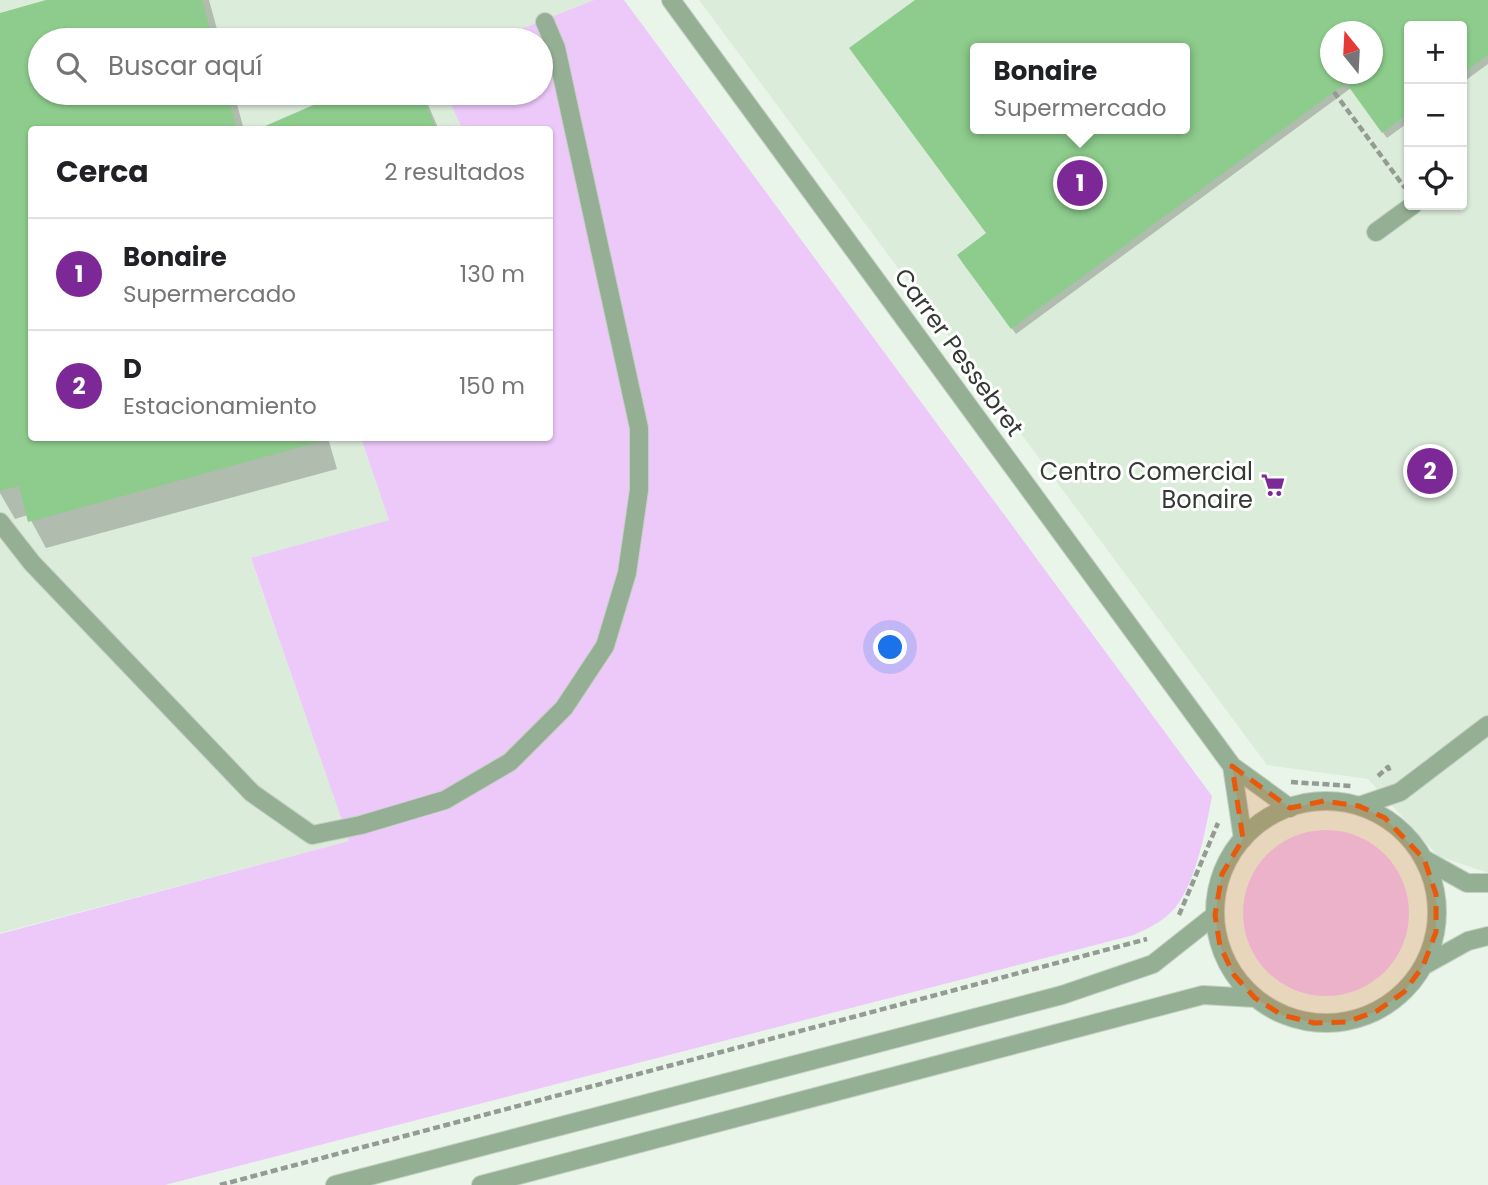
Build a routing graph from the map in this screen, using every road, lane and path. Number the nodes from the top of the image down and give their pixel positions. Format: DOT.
graph roads {
  1 [pos="671,0"];
  2 [pos="545,22"];
  3 [pos="548,28"];
  4 [pos="553,41"];
  5 [pos="1334,92"];
  6 [pos="1404,187"];
  7 [pos="1406,210"];
  8 [pos="1376,232"];
  9 [pos="0,522"];
  10 [pos="1488,725"];
  11 [pos="1232,766"];
  12 [pos="1279,776"];
  13 [pos="1374,780"];
  14 [pos="1354,786"];
  15 [pos="1400,792"];
  16 [pos="1359,806"];
  17 [pos="1290,808"];
  18 [pos="1219,817"];
  19 [pos="1242,839"];
  20 [pos="1424,859"];
  21 [pos="1488,883"];
  22 [pos="1215,915"];
  23 [pos="1168,924"];
  24 [pos="1157,932"];
  25 [pos="1488,936"];
  26 [pos="1423,967"];
  27 [pos="1255,998"];
  28 [pos="220,1185"];
  29 [pos="335,1185"];
  30 [pos="481,1185"];
  1 -- 11 [label="street, Carrer Pessebret"];
  2 -- 3 [label="street"];
  4 -- 9 [label="street"];
  5 -- 6 [label="path"];
  7 -- 8 [label="street"];
  10 -- 15 [label="street"];
  11 -- 17 [label="street, Carrer Pessebret"];
  11 -- 19 [label="street, Carrer Pessebret"];
  12 -- 14 [label="path"];
  13 -- 15 [label="path"];
  15 -- 16 [label="street"];
  16 -- 17 [label="street"];
  16 -- 20 [label="street"];
  17 -- 19 [label="street"];
  18 -- 23 [label="path"];
  19 -- 22 [label="street"];
  20 -- 21 [label="street"];
  20 -- 26 [label="street"];
  22 -- 27 [label="street"];
  22 -- 29 [label="street"];
  24 -- 28 [label="path"];
  25 -- 26 [label="street"];
  26 -- 27 [label="street"];
  27 -- 30 [label="street"];
}
